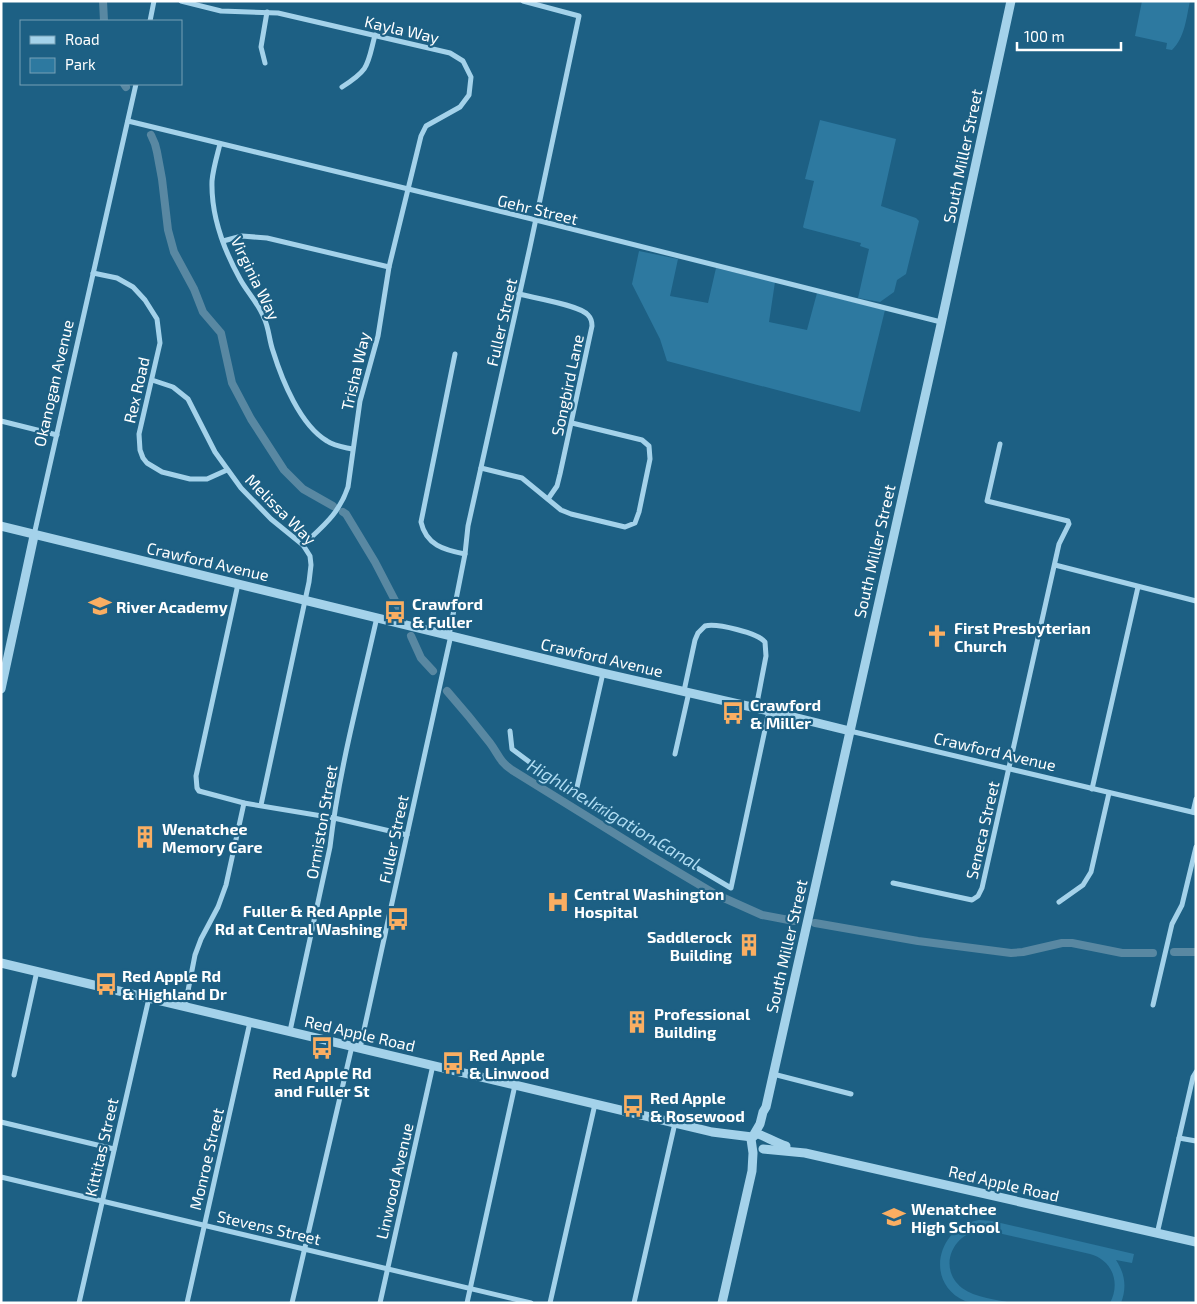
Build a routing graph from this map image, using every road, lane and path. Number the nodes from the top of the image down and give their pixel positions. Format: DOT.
graph roads {
  1 [pos="154,1"];
  2 [pos="181,1"];
  3 [pos="523,1"];
  4 [pos="1011,1"];
  5 [pos="266,12"];
  6 [pos="150,20"];
  7 [pos="375,35"];
  8 [pos="265,63"];
  9 [pos="136,85"];
  10 [pos="342,87"];
  11 [pos="128,121"];
  12 [pos="220,144"];
  13 [pos="408,189"];
  14 [pos="536,220"];
  15 [pos="223,240"];
  16 [pos="389,267"];
  17 [pos="93,273"];
  18 [pos="519,294"];
  19 [pos="941,322"];
  20 [pos="455,354"];
  21 [pos="152,380"];
  22 [pos="1,421"];
  23 [pos="572,423"];
  24 [pos="57,435"];
  25 [pos="1000,444"];
  26 [pos="352,449"];
  27 [pos="481,468"];
  28 [pos="227,470"];
  29 [pos="548,499"];
  30 [pos="1,526"];
  31 [pos="34,536"];
  32 [pos="303,545"];
  33 [pos="465,554"];
  34 [pos="1055,565"];
  35 [pos="238,584"];
  36 [pos="1138,587"];
  37 [pos="305,600"];
  38 [pos="1196,602"];
  39 [pos="377,617"];
  40 [pos="450,635"];
  41 [pos="603,673"];
  42 [pos="1,689"];
  43 [pos="687,692"];
  44 [pos="756,708"];
  45 [pos="769,711"];
  46 [pos="510,731"];
  47 [pos="850,731"];
  48 [pos="675,754"];
  49 [pos="1009,769"];
  50 [pos="1092,789"];
  51 [pos="1110,793"];
  52 [pos="575,796"];
  53 [pos="1196,799"];
  54 [pos="244,803"];
  55 [pos="261,805"];
  56 [pos="1194,812"];
  57 [pos="334,818"];
  58 [pos="407,835"];
  59 [pos="1196,846"];
  60 [pos="893,883"];
  61 [pos="1059,902"];
  62 [pos="1,963"];
  63 [pos="37,971"];
  64 [pos="149,998"];
  65 [pos="1153,1005"];
  66 [pos="185,1006"];
  67 [pos="250,1022"];
  68 [pos="290,1031"];
  69 [pos="356,1047"];
  70 [pos="433,1065"];
  71 [pos="1196,1072"];
  72 [pos="773,1074"];
  73 [pos="14,1075"];
  74 [pos="515,1085"];
  75 [pos="851,1094"];
  76 [pos="595,1104"];
  77 [pos="766,1107"];
  78 [pos="1,1122"];
  79 [pos="675,1123"];
  80 [pos="764,1137"];
  81 [pos="1179,1138"];
  82 [pos="752,1141"];
  83 [pos="1196,1141"];
  84 [pos="114,1149"];
  85 [pos="763,1149"];
  86 [pos="805,1153"];
  87 [pos="752,1171"];
  88 [pos="1,1176"];
  89 [pos="102,1201"];
  90 [pos="204,1225"];
  91 [pos="1157,1234"];
  92 [pos="1196,1242"];
  93 [pos="304,1248"];
  94 [pos="388,1267"];
  95 [pos="470,1288"];
  96 [pos="79,1303"];
  97 [pos="187,1303"];
  98 [pos="292,1303"];
  99 [pos="380,1303"];
  100 [pos="467,1303"];
  101 [pos="531,1303"];
  102 [pos="550,1303"];
  103 [pos="634,1303"];
  104 [pos="722,1303"];
  1 -- 6 [label="street"];
  2 -- 5 [label="street, Kayla Way"];
  3 -- 14 [label="street, Fuller Street"];
  4 -- 19 [label="street, South Miller Street"];
  5 -- 7 [label="street, Kayla Way"];
  5 -- 8 [label="street"];
  7 -- 10 [label="street"];
  7 -- 13 [label="street, Kayla Way"];
  9 -- 11 [label="street, Okanogan Avenue"];
  11 -- 12 [label="street, Gehr Street"];
  11 -- 17 [label="street, Okanogan Avenue"];
  12 -- 13 [label="street, Gehr Street"];
  12 -- 15 [label="street, Virginia Way"];
  13 -- 14 [label="street, Gehr Street"];
  13 -- 16 [label="street, Trisha Way"];
  14 -- 18 [label="street, Fuller Street"];
  14 -- 19 [label="street, Gehr Street"];
  15 -- 16 [label="street"];
  15 -- 26 [label="street, Virginia Way"];
  16 -- 26 [label="street, Trisha Way"];
  17 -- 21 [label="street, Rex Road"];
  17 -- 24 [label="street, Okanogan Avenue"];
  18 -- 23 [label="street, Songbird Lane"];
  18 -- 27 [label="street, Fuller Street"];
  19 -- 47 [label="street, South Miller Street"];
  20 -- 33 [label="street"];
  21 -- 28 [label="street, Melissa Way"];
  21 -- 28 [label="street, Rex Road"];
  22 -- 24 [label="street"];
  23 -- 29 [label="street, Songbird Lane"];
  23 -- 29 [label="street"];
  24 -- 31 [label="street, Okanogan Avenue"];
  25 -- 34 [label="street, Seneca Street"];
  26 -- 32 [label="street, Trisha Way"];
  27 -- 29 [label="street"];
  27 -- 33 [label="street, Fuller Street"];
  28 -- 32 [label="street, Melissa Way"];
  30 -- 31 [label="street, Crawford Avenue"];
  31 -- 35 [label="street, Crawford Avenue"];
  31 -- 42 [label="street, Okanogan Avenue"];
  32 -- 37 [label="street, Melissa Way"];
  33 -- 40 [label="street, Fuller Street"];
  34 -- 36 [label="street"];
  34 -- 49 [label="street, Seneca Street"];
  35 -- 37 [label="street, Crawford Avenue"];
  35 -- 54 [label="street"];
  36 -- 38 [label="street"];
  36 -- 50 [label="street"];
  37 -- 39 [label="street, Crawford Avenue"];
  37 -- 55 [label="street, Melissa Way"];
  39 -- 40 [label="street, Crawford Avenue"];
  39 -- 57 [label="street, Ormiston Street"];
  40 -- 41 [label="street, Crawford Avenue"];
  40 -- 58 [label="street, Fuller Street"];
  41 -- 43 [label="street, Crawford Avenue"];
  41 -- 52 [label="street"];
  43 -- 44 [label="street, Crawford Avenue"];
  43 -- 44 [label="street"];
  43 -- 48 [label="street"];
  44 -- 45 [label="street, Crawford Avenue"];
  45 -- 47 [label="street, Crawford Avenue"];
  45 -- 52 [label="street"];
  46 -- 52 [label="street"];
  47 -- 49 [label="street, Crawford Avenue"];
  47 -- 72 [label="street, South Miller Street"];
  49 -- 50 [label="street, Crawford Avenue"];
  49 -- 60 [label="street, Seneca Street"];
  50 -- 51 [label="street, Crawford Avenue"];
  51 -- 56 [label="street, Crawford Avenue"];
  51 -- 61 [label="street"];
  53 -- 56 [label="street"];
  54 -- 55 [label="street"];
  54 -- 66 [label="street"];
  55 -- 57 [label="street"];
  57 -- 58 [label="street"];
  57 -- 68 [label="street, Ormiston Street"];
  58 -- 69 [label="street, Fuller Street"];
  59 -- 65 [label="street"];
  62 -- 63 [label="street, Red Apple Road"];
  63 -- 64 [label="street, Red Apple Road"];
  63 -- 73 [label="street"];
  64 -- 66 [label="street, Red Apple Road"];
  64 -- 84 [label="street, Kittitas Street"];
  66 -- 67 [label="street, Red Apple Road"];
  67 -- 68 [label="street, Red Apple Road"];
  67 -- 90 [label="street, Monroe Street"];
  68 -- 69 [label="street, Red Apple Road"];
  69 -- 70 [label="street, Red Apple Road"];
  69 -- 93 [label="street, Fuller Street"];
  70 -- 74 [label="street, Red Apple Road"];
  70 -- 94 [label="street, Linwood Avenue"];
  71 -- 81 [label="street"];
  72 -- 75 [label="street"];
  72 -- 77 [label="street, South Miller Street"];
  74 -- 76 [label="street, Red Apple Road"];
  74 -- 95 [label="street"];
  76 -- 79 [label="street, Red Apple Road"];
  76 -- 102 [label="street"];
  77 -- 80 [label="street, South Miller Street"];
  77 -- 82 [label="street, South Miller Street"];
  78 -- 84 [label="street"];
  79 -- 82 [label="street, Red Apple Road"];
  79 -- 103 [label="street"];
  80 -- 82 [label="street"];
  80 -- 85 [label="street"];
  80 -- 86 [label="street, Red Apple Road"];
  81 -- 83 [label="street"];
  81 -- 91 [label="street"];
  82 -- 85 [label="street"];
  82 -- 87 [label="street, South Miller Street"];
  84 -- 89 [label="street, Kittitas Street"];
  85 -- 86 [label="street, Red Apple Road"];
  85 -- 87 [label="street, South Miller Street"];
  86 -- 91 [label="street, Red Apple Road"];
  87 -- 104 [label="street, South Miller Street"];
  88 -- 89 [label="street, Stevens Street"];
  89 -- 90 [label="street, Stevens Street"];
  89 -- 96 [label="street, Kittitas Street"];
  90 -- 93 [label="street, Stevens Street"];
  90 -- 97 [label="street, Monroe Street"];
  91 -- 92 [label="street, Red Apple Road"];
  93 -- 94 [label="street, Stevens Street"];
  93 -- 98 [label="street, Fuller Street"];
  94 -- 95 [label="street, Stevens Street"];
  94 -- 99 [label="street, Linwood Avenue"];
  95 -- 100 [label="street"];
  95 -- 101 [label="street, Stevens Street"];
}
